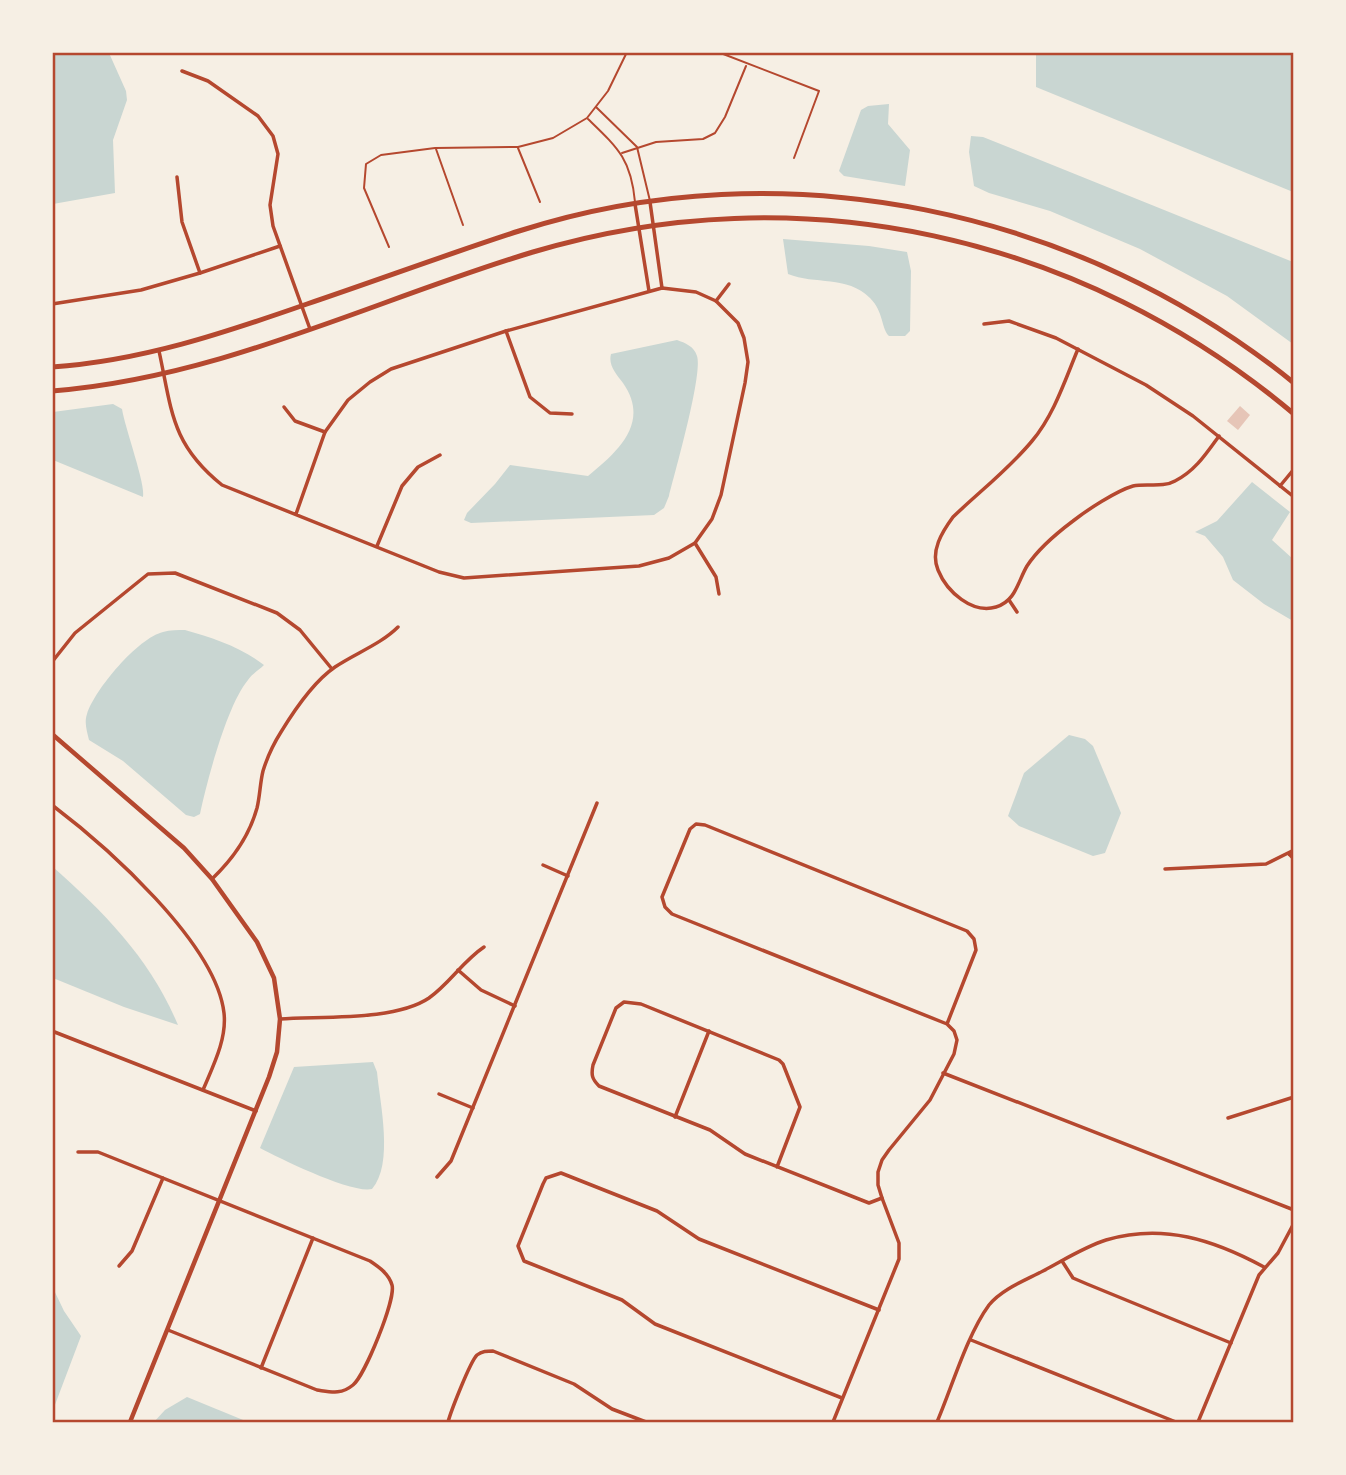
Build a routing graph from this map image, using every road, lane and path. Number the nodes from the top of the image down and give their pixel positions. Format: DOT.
graph roads {
  1 [pos="627,52"];
  2 [pos="718,52"];
  3 [pos="747,64"];
  4 [pos="182,71"];
  5 [pos="596,107"];
  6 [pos="587,118"];
  7 [pos="518,147"];
  8 [pos="637,147"];
  9 [pos="435,148"];
  10 [pos="622,153"];
  11 [pos="794,158"];
  12 [pos="177,177"];
  13 [pos="540,202"];
  14 [pos="650,202"];
  15 [pos="635,204"];
  16 [pos="463,225"];
  17 [pos="653,225"];
  18 [pos="638,228"];
  19 [pos="280,246"];
  20 [pos="389,247"];
  21 [pos="200,273"];
  22 [pos="729,284"];
  23 [pos="662,288"];
  24 [pos="649,292"];
  25 [pos="716,300"];
  26 [pos="52,304"];
  27 [pos="302,306"];
  28 [pos="984,324"];
  29 [pos="310,329"];
  30 [pos="506,331"];
  31 [pos="1078,349"];
  32 [pos="159,351"];
  33 [pos="52,367"];
  34 [pos="164,374"];
  35 [pos="1293,383"];
  36 [pos="52,391"];
  37 [pos="284,407"];
  38 [pos="572,414"];
  39 [pos="1293,414"];
  40 [pos="325,432"];
  41 [pos="1219,436"];
  42 [pos="440,455"];
  43 [pos="1293,470"];
  44 [pos="1280,486"];
  45 [pos="1292,494"];
  46 [pos="296,514"];
  47 [pos="695,543"];
  48 [pos="377,546"];
  49 [pos="719,594"];
  50 [pos="1009,600"];
  51 [pos="1017,612"];
  52 [pos="398,627"];
  53 [pos="52,662"];
  54 [pos="332,669"];
  55 [pos="52,734"];
  56 [pos="597,803"];
  57 [pos="52,805"];
  58 [pos="1293,850"];
  59 [pos="1289,853"];
  60 [pos="1293,859"];
  61 [pos="543,865"];
  62 [pos="1166,869"];
  63 [pos="568,876"];
  64 [pos="212,879"];
  65 [pos="484,947"];
  66 [pos="458,970"];
  67 [pos="516,1006"];
  68 [pos="281,1019"];
  69 [pos="947,1024"];
  70 [pos="52,1031"];
  71 [pos="709,1031"];
  72 [pos="943,1073"];
  73 [pos="203,1090"];
  74 [pos="439,1094"];
  75 [pos="1293,1097"];
  76 [pos="473,1108"];
  77 [pos="256,1111"];
  78 [pos="675,1117"];
  79 [pos="1228,1118"];
  80 [pos="78,1152"];
  81 [pos="777,1167"];
  82 [pos="437,1177"];
  83 [pos="163,1178"];
  84 [pos="882,1198"];
  85 [pos="220,1200"];
  86 [pos="1293,1210"];
  87 [pos="1293,1223"];
  88 [pos="313,1238"];
  89 [pos="1062,1261"];
  90 [pos="119,1266"];
  91 [pos="1265,1267"];
  92 [pos="879,1310"];
  93 [pos="168,1330"];
  94 [pos="971,1340"];
  95 [pos="1231,1343"];
  96 [pos="261,1368"];
  97 [pos="842,1398"];
  98 [pos="130,1423"];
  99 [pos="448,1423"];
  100 [pos="646,1423"];
  101 [pos="834,1423"];
  102 [pos="937,1423"];
  103 [pos="1176,1423"];
  104 [pos="1198,1423"];
  1 -- 5 [label="lane"];
  2 -- 3 [label="lane"];
  3 -- 8 [label="lane"];
  3 -- 11 [label="lane"];
  4 -- 19 [label="street"];
  5 -- 6 [label="lane"];
  5 -- 8 [label="lane"];
  6 -- 7 [label="lane"];
  6 -- 10 [label="lane"];
  7 -- 9 [label="lane"];
  7 -- 13 [label="lane"];
  8 -- 10 [label="lane"];
  8 -- 14 [label="lane"];
  9 -- 16 [label="lane"];
  9 -- 20 [label="lane"];
  10 -- 15 [label="lane"];
  12 -- 21 [label="street"];
  14 -- 15 [label="main road"];
  14 -- 17 [label="street"];
  14 -- 35 [label="main road"];
  15 -- 18 [label="street"];
  15 -- 27 [label="main road"];
  17 -- 18 [label="main road"];
  17 -- 23 [label="street"];
  17 -- 39 [label="main road"];
  18 -- 24 [label="street"];
  18 -- 29 [label="main road"];
  19 -- 21 [label="street"];
  19 -- 27 [label="street"];
  21 -- 26 [label="street"];
  22 -- 25 [label="street"];
  23 -- 24 [label="street"];
  23 -- 25 [label="street"];
  24 -- 30 [label="street"];
  25 -- 47 [label="street"];
  27 -- 29 [label="street"];
  27 -- 32 [label="main road"];
  28 -- 31 [label="street"];
  29 -- 34 [label="main road"];
  30 -- 38 [label="street"];
  30 -- 40 [label="street"];
  31 -- 41 [label="street"];
  31 -- 50 [label="street"];
  32 -- 33 [label="main road"];
  32 -- 34 [label="street"];
  34 -- 36 [label="main road"];
  34 -- 46 [label="street"];
  37 -- 40 [label="street"];
  40 -- 46 [label="street"];
  41 -- 44 [label="street"];
  41 -- 50 [label="street"];
  42 -- 48 [label="street"];
  43 -- 44 [label="street"];
  44 -- 45 [label="street"];
  46 -- 48 [label="street"];
  47 -- 48 [label="street"];
  47 -- 49 [label="street"];
  50 -- 51 [label="street"];
  52 -- 54 [label="street"];
  53 -- 54 [label="street"];
  54 -- 64 [label="street"];
  55 -- 64 [label="street"];
  56 -- 63 [label="street"];
  57 -- 73 [label="street"];
  58 -- 59 [label="street"];
  59 -- 60 [label="street"];
  59 -- 62 [label="street"];
  61 -- 63 [label="street"];
  63 -- 67 [label="street"];
  64 -- 68 [label="street"];
  65 -- 66 [label="street"];
  66 -- 67 [label="street"];
  66 -- 68 [label="street"];
  67 -- 76 [label="street"];
  68 -- 77 [label="street"];
  69 -- 69 [label="street"];
  69 -- 72 [label="street"];
  70 -- 73 [label="street"];
  71 -- 78 [label="street"];
  71 -- 78 [label="street"];
  71 -- 81 [label="street"];
  72 -- 84 [label="street"];
  72 -- 86 [label="street"];
  73 -- 77 [label="street"];
  74 -- 76 [label="street"];
  75 -- 79 [label="street"];
  76 -- 82 [label="street"];
  77 -- 85 [label="street"];
  78 -- 81 [label="street"];
  80 -- 83 [label="street"];
  81 -- 84 [label="street"];
  83 -- 85 [label="street"];
  83 -- 90 [label="street"];
  84 -- 92 [label="street"];
  85 -- 88 [label="street"];
  85 -- 93 [label="street"];
  87 -- 91 [label="street"];
  88 -- 96 [label="street"];
  88 -- 96 [label="street"];
  89 -- 91 [label="street"];
  89 -- 94 [label="street"];
  89 -- 95 [label="street"];
  91 -- 95 [label="street"];
  92 -- 97 [label="street"];
  92 -- 97 [label="street"];
  93 -- 96 [label="street"];
  93 -- 98 [label="street"];
  94 -- 102 [label="street"];
  94 -- 103 [label="street"];
  95 -- 104 [label="street"];
  97 -- 101 [label="street"];
  99 -- 100 [label="street"];
}
